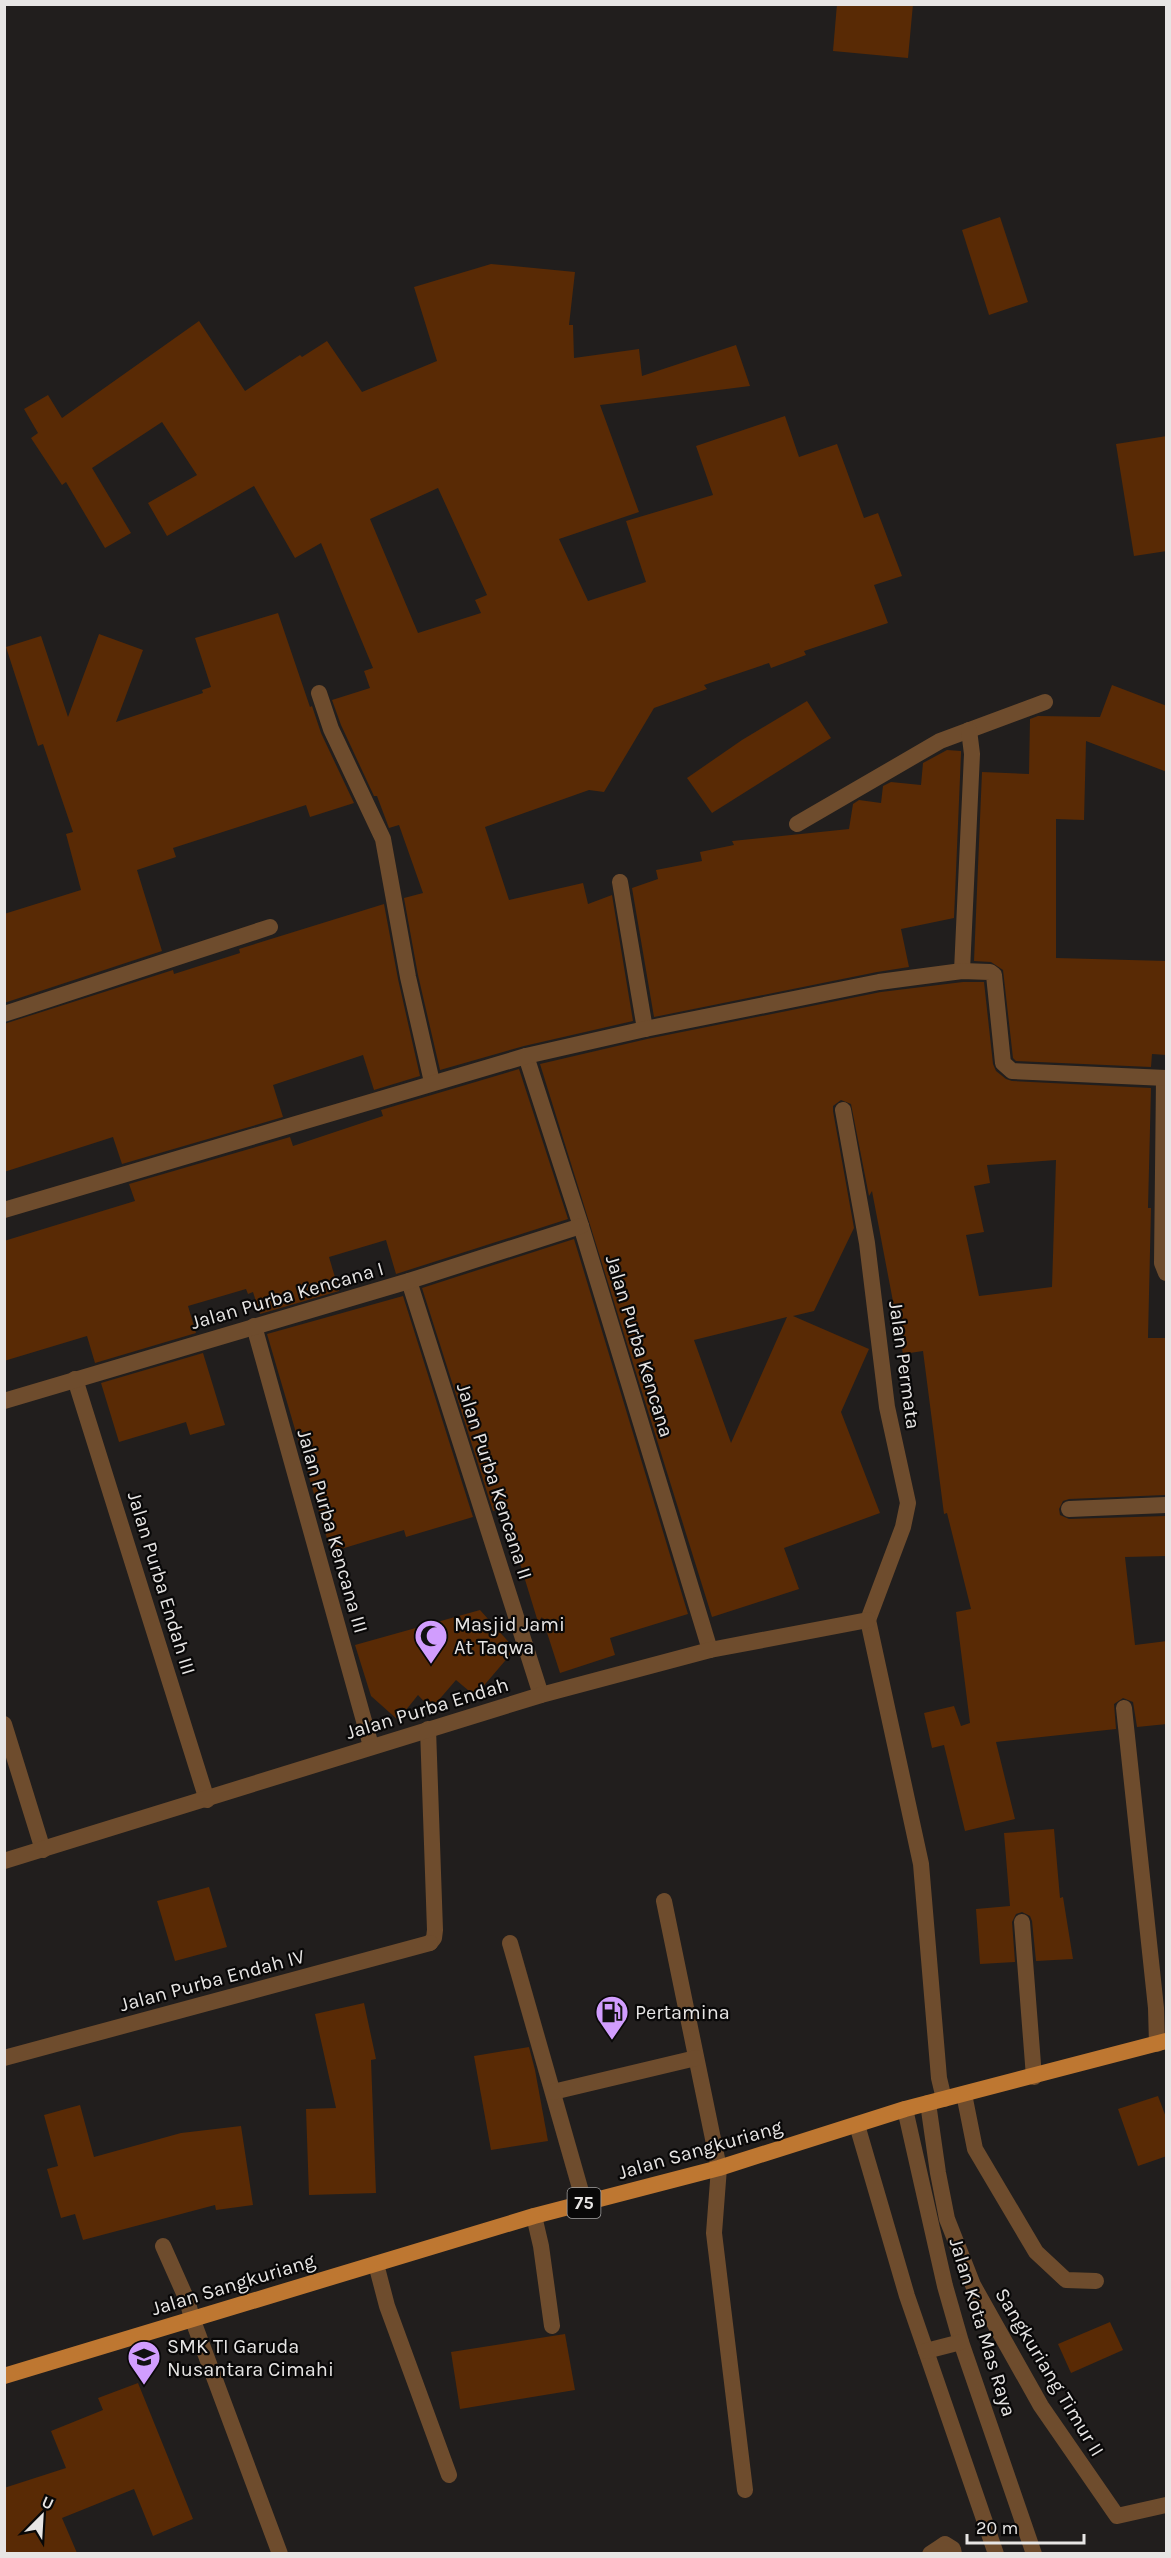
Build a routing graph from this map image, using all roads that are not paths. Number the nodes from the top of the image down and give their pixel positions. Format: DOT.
graph roads {
  1 [pos="319,693"];
  2 [pos="1045,702"];
  3 [pos="969,730"];
  4 [pos="797,824"];
  5 [pos="620,882"];
  6 [pos="270,927"];
  7 [pos="962,971"];
  8 [pos="4,1014"];
  9 [pos="645,1029"];
  10 [pos="526,1056"];
  11 [pos="1165,1078"];
  12 [pos="432,1082"];
  13 [pos="843,1110"];
  14 [pos="4,1210"];
  15 [pos="581,1226"];
  16 [pos="1167,1273"];
  17 [pos="409,1281"];
  18 [pos="254,1326"];
  19 [pos="75,1379"];
  20 [pos="4,1401"];
  21 [pos="1167,1505"];
  22 [pos="1069,1509"];
  23 [pos="868,1620"];
  24 [pos="710,1650"];
  25 [pos="541,1695"];
  26 [pos="1124,1708"];
  27 [pos="4,1724"];
  28 [pos="428,1730"];
  29 [pos="371,1746"];
  30 [pos="207,1800"];
  31 [pos="43,1850"];
  32 [pos="4,1861"];
  33 [pos="664,1901"];
  34 [pos="1022,1922"];
  35 [pos="510,1943"];
  36 [pos="1162,2043"];
  37 [pos="4,2058"];
  38 [pos="696,2058"];
  39 [pos="1034,2077"];
  40 [pos="553,2092"];
  41 [pos="964,2094"];
  42 [pos="936,2101"];
  43 [pos="905,2109"];
  44 [pos="858,2125"];
  45 [pos="719,2168"];
  46 [pos="584,2202"];
  47 [pos="534,2216"];
  48 [pos="164,2246"];
  49 [pos="376,2264"];
  50 [pos="1096,2281"];
  51 [pos="192,2318"];
  52 [pos="552,2326"];
  53 [pos="961,2342"];
  54 [pos="926,2351"];
  55 [pos="4,2376"];
  56 [pos="449,2475"];
  57 [pos="745,2490"];
  58 [pos="1167,2505"];
  59 [pos="280,2553"];
  60 [pos="930,2553"];
  61 [pos="954,2553"];
  62 [pos="996,2553"];
  63 [pos="1034,2553"];
  1 -- 12 [label="street"];
  2 -- 3 [label="street"];
  3 -- 4 [label="street"];
  3 -- 7 [label="street"];
  5 -- 9 [label="street"];
  6 -- 8 [label="street"];
  7 -- 9 [label="street"];
  7 -- 11 [label="street"];
  9 -- 10 [label="street"];
  10 -- 12 [label="street"];
  10 -- 15 [label="street, Jalan Purba Kencana"];
  11 -- 16 [label="street"];
  12 -- 14 [label="street"];
  13 -- 23 [label="street, Jalan Permata"];
  15 -- 17 [label="street, Jalan Purba Kencana I"];
  15 -- 24 [label="street, Jalan Purba Kencana"];
  17 -- 18 [label="street, Jalan Purba Kencana I"];
  17 -- 25 [label="street, Jalan Purba Kencana II"];
  18 -- 19 [label="street, Jalan Purba Kencana I"];
  18 -- 29 [label="street, Jalan Purba Kencana III"];
  19 -- 20 [label="street, Jalan Purba Kencana I"];
  19 -- 30 [label="street, Jalan Purba Endah III"];
  21 -- 22 [label="street"];
  23 -- 24 [label="street, Jalan Purba Endah"];
  23 -- 42 [label="street, Sangkuriang Timur II"];
  24 -- 25 [label="street, Jalan Purba Endah"];
  25 -- 28 [label="street, Jalan Purba Endah"];
  26 -- 36 [label="street"];
  27 -- 31 [label="street"];
  28 -- 29 [label="street, Jalan Purba Endah"];
  28 -- 37 [label="street, Jalan Purba Endah IV"];
  29 -- 30 [label="street, Jalan Purba Endah"];
  30 -- 31 [label="street, Jalan Purba Endah"];
  31 -- 32 [label="street, Jalan Purba Endah"];
  33 -- 38 [label="street"];
  34 -- 39 [label="street"];
  35 -- 40 [label="street"];
  36 -- 39 [label="main road, Jalan Sangkuriang / 75"];
  38 -- 40 [label="street"];
  38 -- 45 [label="street"];
  39 -- 41 [label="main road, Jalan Sangkuriang / 75"];
  40 -- 46 [label="street"];
  41 -- 42 [label="main road, Jalan Sangkuriang / 75"];
  41 -- 50 [label="street"];
  42 -- 43 [label="main road, Jalan Sangkuriang / 75"];
  42 -- 58 [label="street, Sangkuriang Timur II"];
  43 -- 44 [label="main road, Jalan Sangkuriang / 75"];
  43 -- 53 [label="street, Jalan Kota Mas Raya"];
  44 -- 45 [label="main road, Jalan Sangkuriang / 75"];
  44 -- 54 [label="street"];
  45 -- 46 [label="main road, Jalan Sangkuriang / 75"];
  45 -- 57 [label="street"];
  46 -- 47 [label="main road, Jalan Sangkuriang / 75"];
  47 -- 49 [label="main road, Jalan Sangkuriang / 75"];
  47 -- 52 [label="street"];
  48 -- 51 [label="street"];
  49 -- 51 [label="main road, Jalan Sangkuriang / 75"];
  49 -- 56 [label="street"];
  51 -- 55 [label="main road, Jalan Sangkuriang / 75"];
  51 -- 59 [label="street"];
  53 -- 54 [label="street"];
  53 -- 63 [label="street, Jalan Kota Mas Raya"];
  54 -- 62 [label="street"];
  60 -- 61 [label="street"];
}
